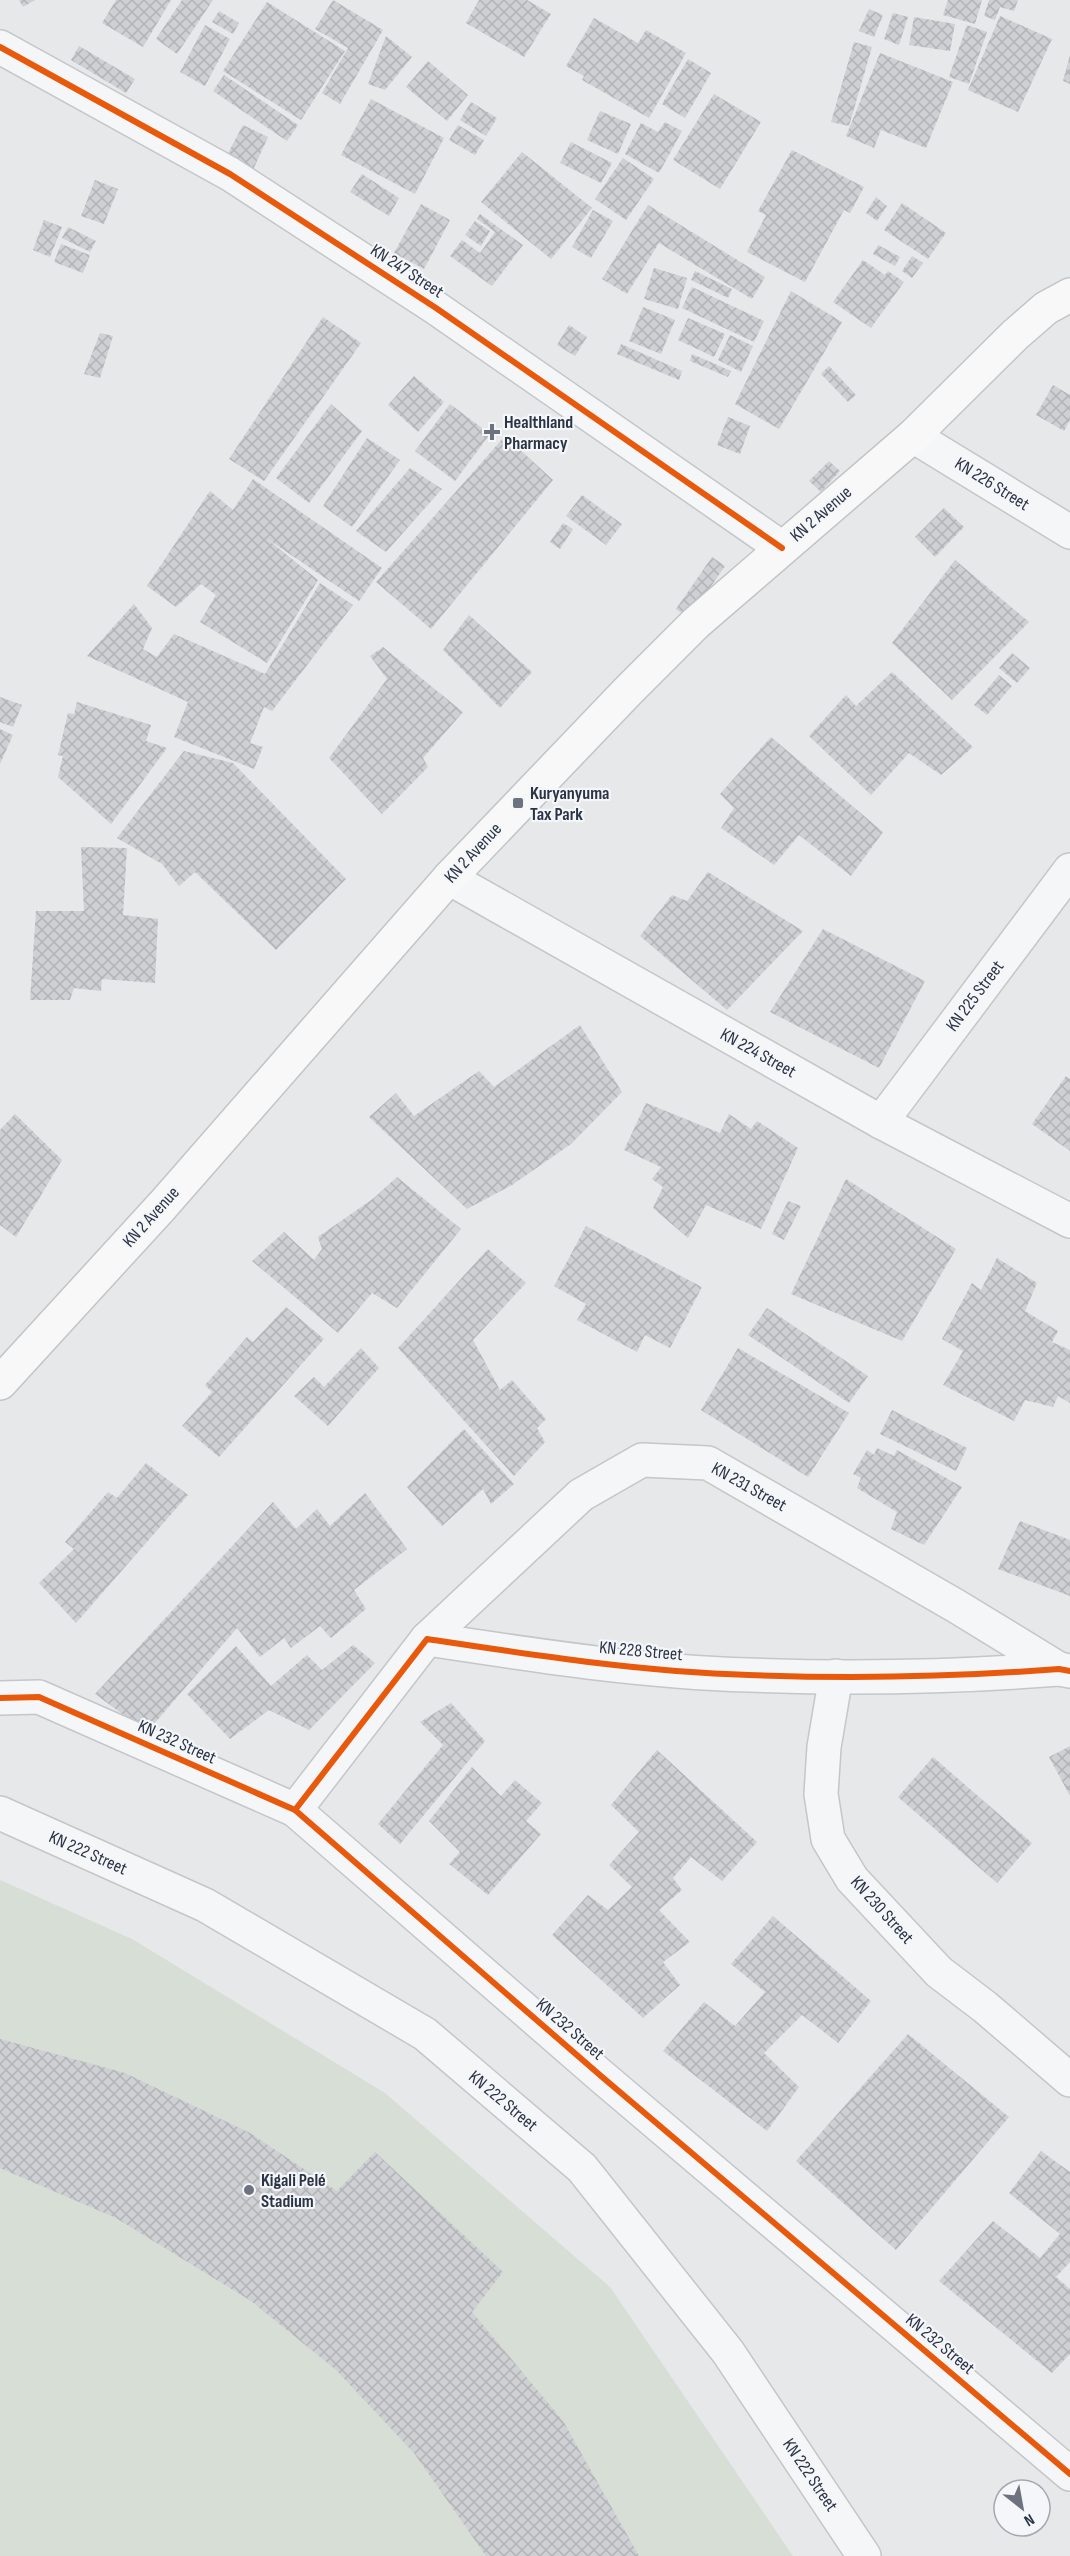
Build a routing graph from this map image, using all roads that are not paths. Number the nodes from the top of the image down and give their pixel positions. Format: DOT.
graph roads {
  1 [pos="0,46"];
  2 [pos="1070,295"];
  3 [pos="913,436"];
  4 [pos="1070,532"];
  5 [pos="782,548"];
  6 [pos="1070,870"];
  7 [pos="449,878"];
  8 [pos="881,1122"];
  9 [pos="1070,1221"];
  10 [pos="0,1383"];
  11 [pos="427,1639"];
  12 [pos="1064,1670"];
  13 [pos="836,1676"];
  14 [pos="0,1698"];
  15 [pos="295,1810"];
  16 [pos="0,1813"];
  17 [pos="1070,2080"];
  18 [pos="1070,2474"];
  19 [pos="864,2556"];
  1 -- 5 [label="street, KN 247 Street"];
  2 -- 3 [label="main road, KN 2 Avenue"];
  3 -- 4 [label="street, KN 226 Street"];
  3 -- 5 [label="main road, KN 2 Avenue"];
  5 -- 7 [label="main road, KN 2 Avenue"];
  6 -- 8 [label="street, KN 225 Street"];
  7 -- 8 [label="street, KN 224 Street"];
  7 -- 10 [label="main road, KN 2 Avenue"];
  8 -- 9 [label="street, KN 224 Street"];
  11 -- 12 [label="street, KN 231 Street"];
  11 -- 13 [label="street, KN 228 Street"];
  11 -- 15 [label="street"];
  12 -- 13 [label="street, KN 228 Street"];
  13 -- 17 [label="street, KN 230 Street"];
  14 -- 15 [label="street, KN 232 Street"];
  15 -- 18 [label="street, KN 232 Street"];
  16 -- 19 [label="street, KN 222 Street"];
}
